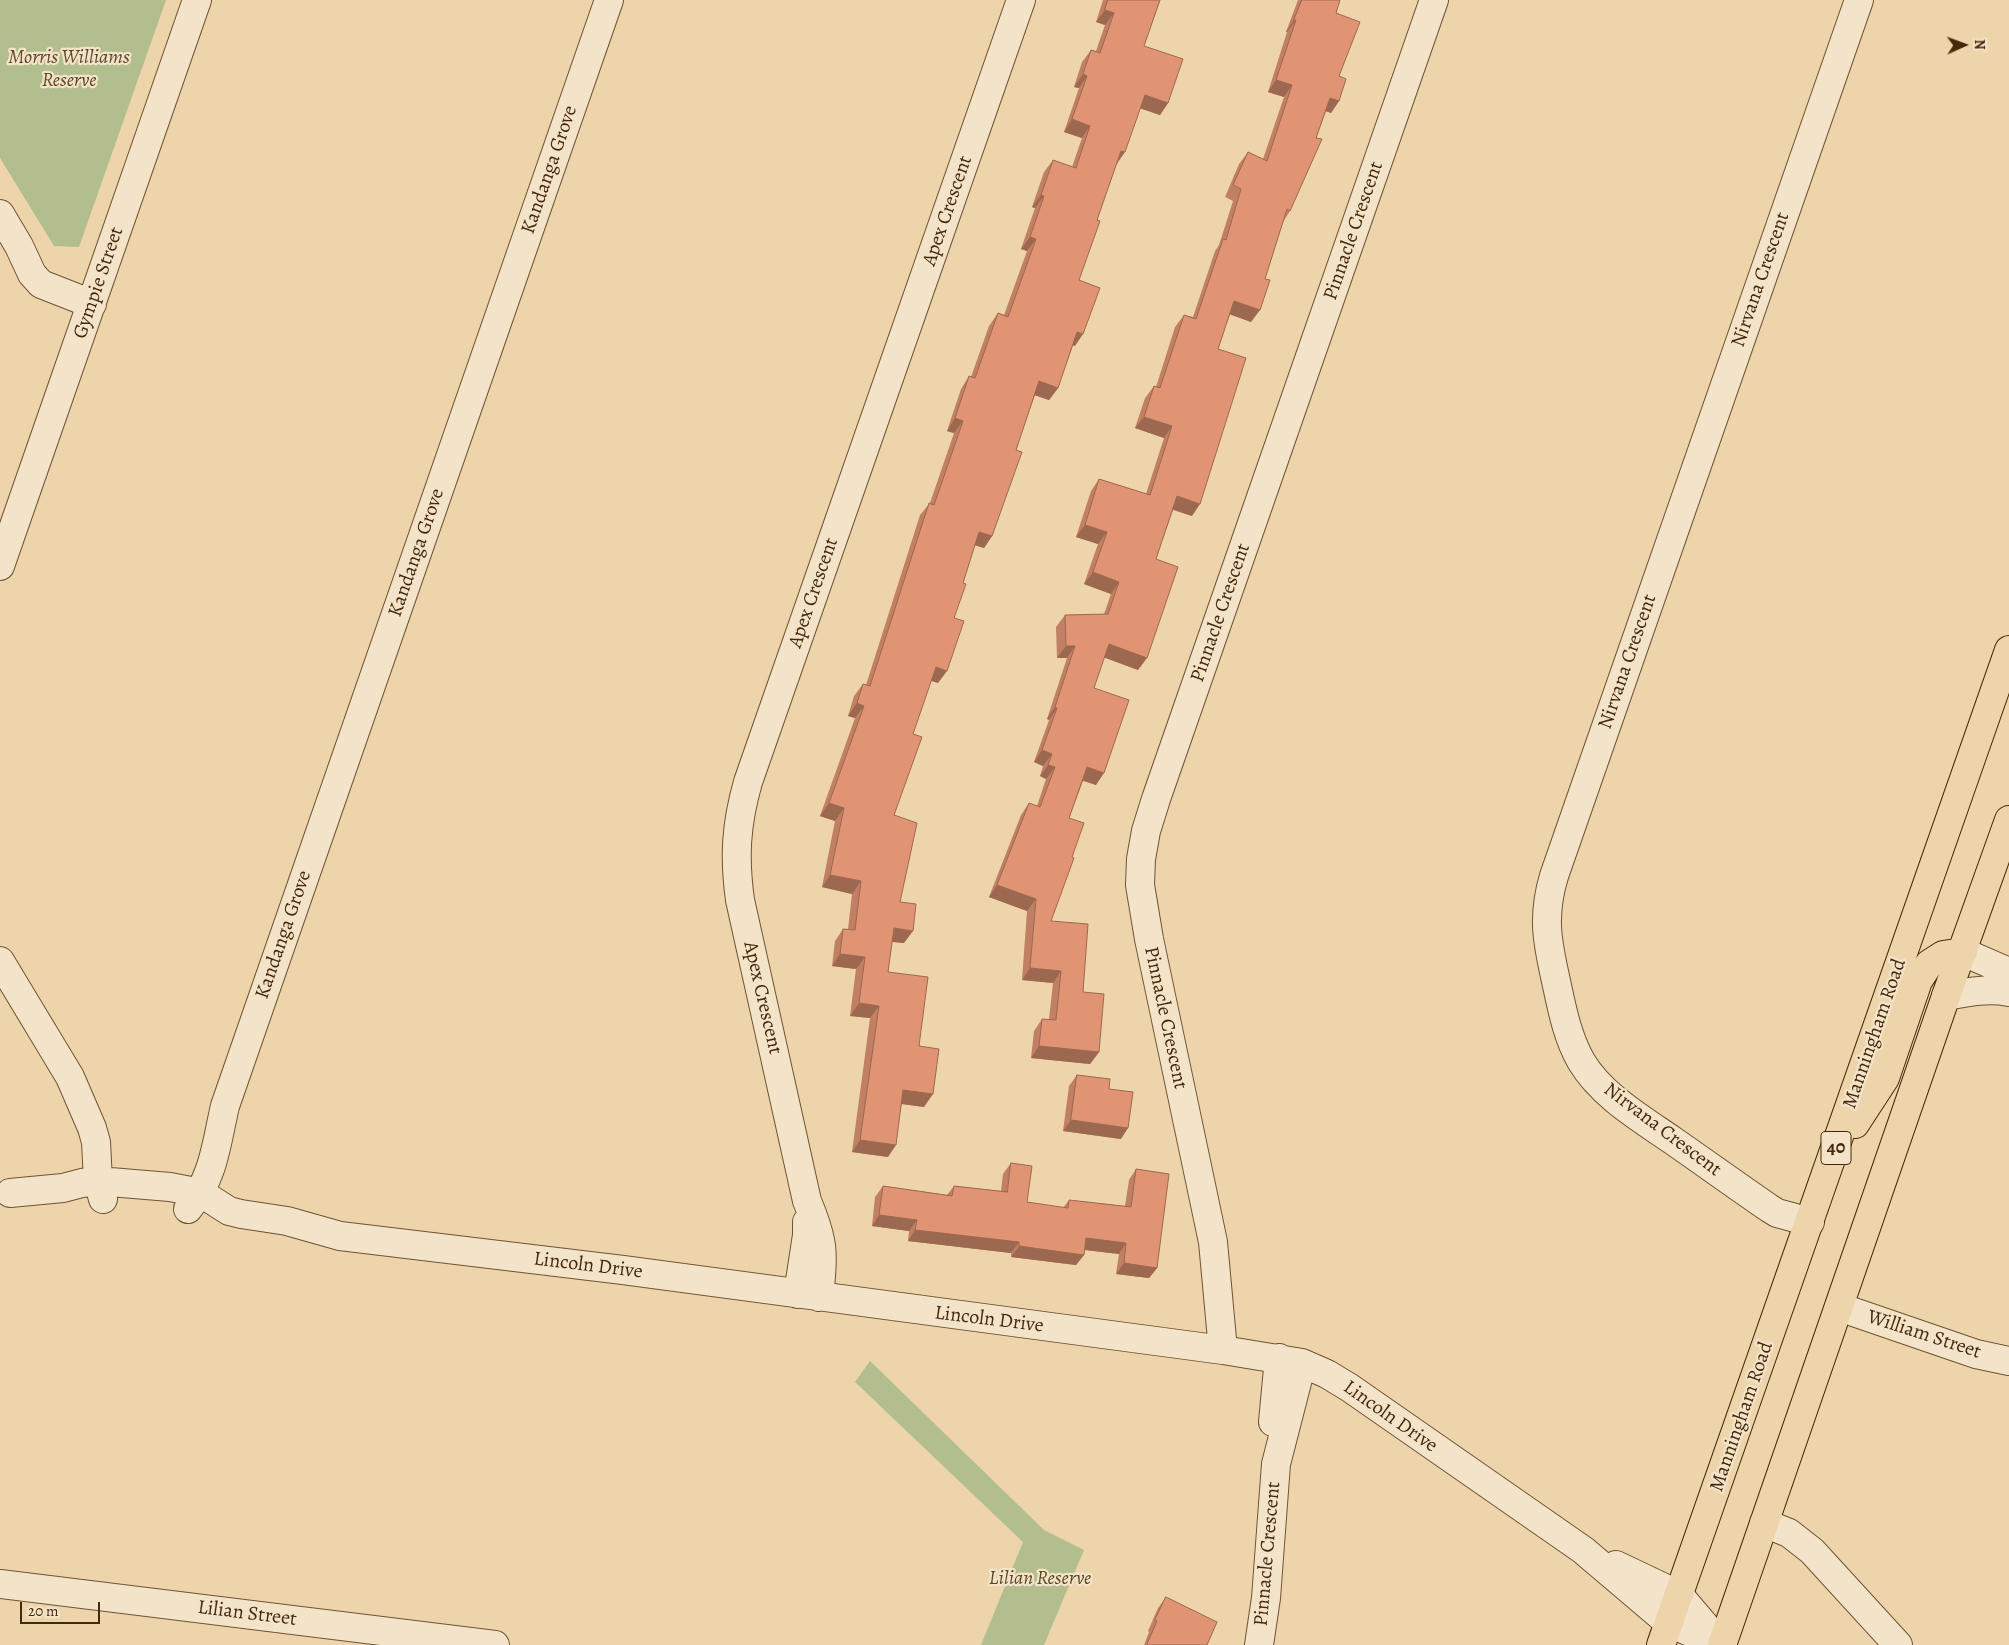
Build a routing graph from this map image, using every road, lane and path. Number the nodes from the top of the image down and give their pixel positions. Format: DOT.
graph roads {
  1 [pos="197,0"];
  2 [pos="609,0"];
  3 [pos="1021,0"];
  4 [pos="1434,0"];
  5 [pos="1859,0"];
  6 [pos="0,214"];
  7 [pos="95,295"];
  8 [pos="0,566"];
  9 [pos="2009,650"];
  10 [pos="2009,820"];
  11 [pos="1963,952"];
  12 [pos="0,961"];
  13 [pos="2009,972"];
  14 [pos="2009,992"];
  15 [pos="1946,996"];
  16 [pos="1833,1156"];
  17 [pos="104,1188"];
  18 [pos="5,1192"];
  19 [pos="193,1197"];
  20 [pos="1810,1222"];
  21 [pos="808,1296"];
  22 [pos="1839,1307"];
  23 [pos="1234,1351"];
  24 [pos="1291,1360"];
  25 [pos="2009,1361"];
  26 [pos="1764,1523"];
  27 [pos="1583,1550"];
  28 [pos="0,1584"];
  29 [pos="1679,1595"];
  30 [pos="1665,1634"];
  31 [pos="495,1645"];
  32 [pos="1259,1645"];
  33 [pos="1721,1645"];
  34 [pos="1898,1645"];
  1 -- 7 [label="street, Gympie Street"];
  2 -- 19 [label="street, Kandanga Grove"];
  3 -- 21 [label="street, Apex Crescent"];
  4 -- 23 [label="street, Pinnacle Crescent"];
  5 -- 20 [label="street, Nirvana Crescent"];
  6 -- 7 [label="street"];
  7 -- 8 [label="street, Gympie Street"];
  9 -- 16 [label="main road, Manningham Road / 40"];
  10 -- 11 [label="main road"];
  11 -- 13 [label="street"];
  11 -- 15 [label="main road"];
  11 -- 16 [label="main road"];
  12 -- 17 [label="street"];
  14 -- 15 [label="street"];
  15 -- 22 [label="main road"];
  16 -- 20 [label="main road, Manningham Road / 40"];
  17 -- 18 [label="street, Lincoln Drive"];
  17 -- 19 [label="street, Lincoln Drive"];
  19 -- 21 [label="street, Lincoln Drive"];
  20 -- 29 [label="main road, Manningham Road / 40"];
  21 -- 23 [label="street, Lincoln Drive"];
  22 -- 25 [label="street, William Street"];
  22 -- 26 [label="main road"];
  23 -- 24 [label="street, Lincoln Drive"];
  24 -- 27 [label="street, Lincoln Drive"];
  24 -- 32 [label="street, Pinnacle Crescent"];
  26 -- 33 [label="main road"];
  26 -- 34 [label="street"];
  27 -- 29 [label="street, Lincoln Drive"];
  27 -- 30 [label="street, Lincoln Drive"];
  28 -- 31 [label="street, Lilian Street"];
  29 -- 30 [label="main road, Manningham Road / 40"];
  29 -- 33 [label="street, Lincoln Drive"];
  30 -- 33 [label="street, Lincoln Drive"];
}
